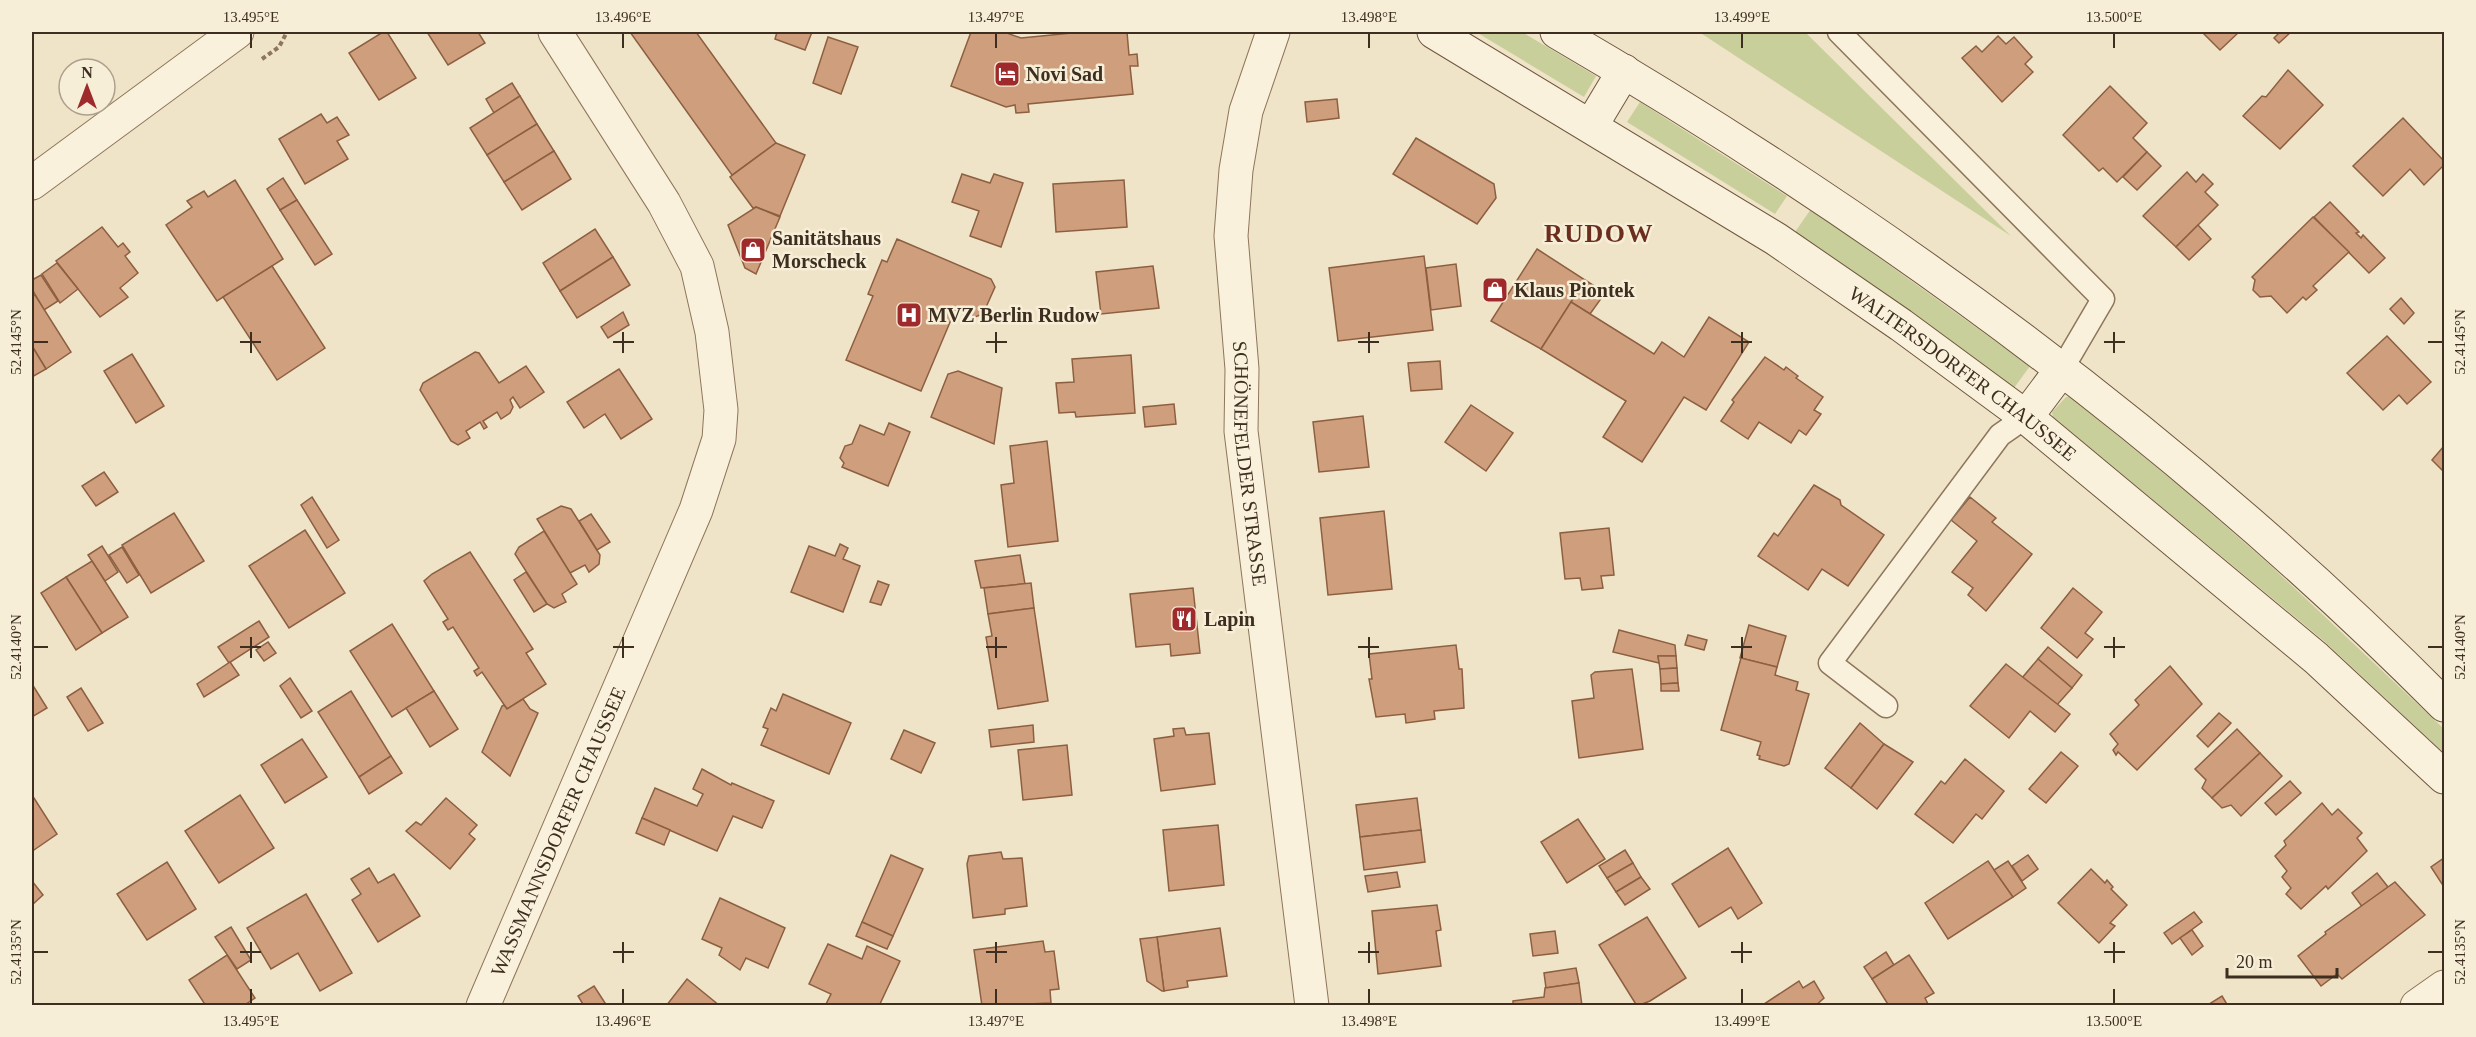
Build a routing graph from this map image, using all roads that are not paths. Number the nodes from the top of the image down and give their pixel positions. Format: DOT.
graph roads {
  1 [pos="237,32"];
  2 [pos="555,32"];
  3 [pos="1273,32"];
  4 [pos="1434,32"];
  5 [pos="1557,32"];
  6 [pos="1839,32"];
  7 [pos="1624,71"];
  8 [pos="1591,126"];
  9 [pos="32,183"];
  10 [pos="2062,369"];
  11 [pos="2026,417"];
  12 [pos="2445,705"];
  13 [pos="1886,706"];
  14 [pos="2445,777"];
  15 [pos="2445,987"];
  16 [pos="483,1005"];
  17 [pos="1312,1005"];
  18 [pos="2417,1005"];
  1 -- 9 [label="main road"];
  2 -- 16 [label="main road, WASSMANNSDORFER CHAUSSEE"];
  3 -- 17 [label="main road, SCHÖNEFELDER STRASSE"];
  4 -- 8 [label="main road, WALTERSDORFER CHAUSSEE"];
  5 -- 7 [label="main road"];
  6 -- 10 [label="lane"];
  7 -- 8 [label="main road"];
  7 -- 10 [label="main road"];
  8 -- 11 [label="main road, WALTERSDORFER CHAUSSEE"];
  10 -- 11 [label="main road"];
  10 -- 12 [label="main road"];
  11 -- 13 [label="lane"];
  11 -- 14 [label="main road, WALTERSDORFER CHAUSSEE"];
  15 -- 18 [label="main road"];
}
